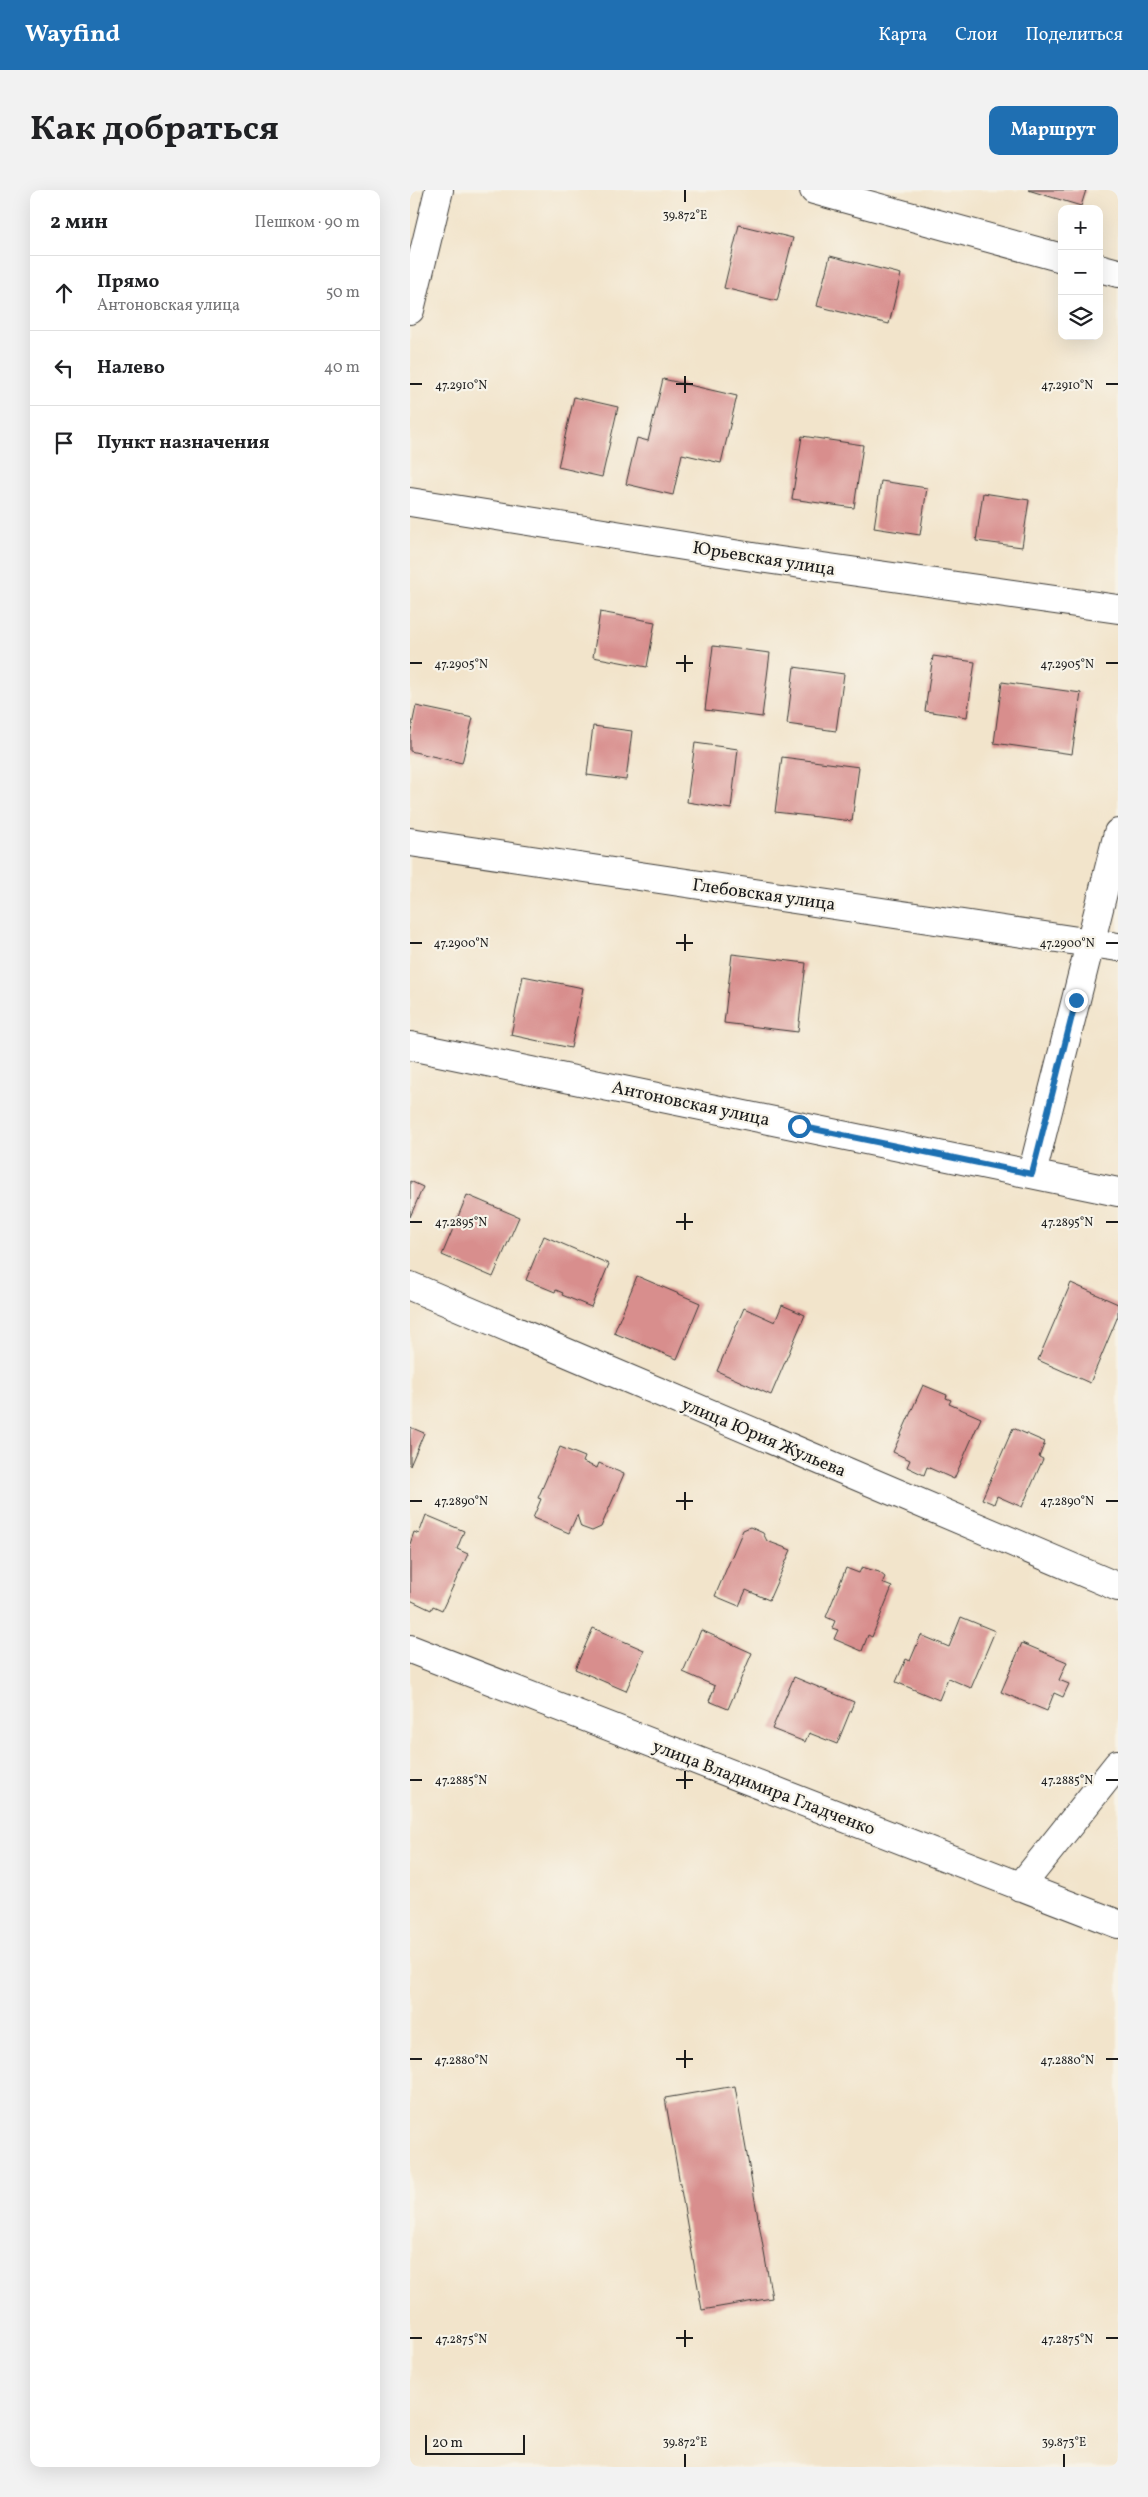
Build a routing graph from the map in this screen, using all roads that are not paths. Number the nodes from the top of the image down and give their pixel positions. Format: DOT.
graph roads {
  1 [pos="439,190"];
  2 [pos="814,190"];
  3 [pos="1058,257"];
  4 [pos="1103,269"];
  5 [pos="1118,273"];
  6 [pos="410,310"];
  7 [pos="410,502"];
  8 [pos="1118,609"];
  9 [pos="1118,833"];
  10 [pos="410,842"];
  11 [pos="1091,943"];
  12 [pos="1118,947"];
  13 [pos="410,1046"];
  14 [pos="1032,1174"];
  15 [pos="1118,1192"];
  16 [pos="410,1286"];
  17 [pos="1118,1587"];
  18 [pos="410,1649"];
  19 [pos="1118,1764"];
  20 [pos="1020,1887"];
  21 [pos="1118,1924"];
  1 -- 6 [label="street"];
  2 -- 3 [label="street"];
  4 -- 5 [label="street"];
  7 -- 8 [label="street, Юрьевская улица"];
  9 -- 11 [label="street"];
  10 -- 11 [label="street, Глебовская улица"];
  11 -- 12 [label="street, Глебовская улица"];
  11 -- 14 [label="street"];
  13 -- 14 [label="street, Антоновская улица"];
  14 -- 15 [label="street, Антоновская улица"];
  16 -- 17 [label="street, улица Юрия Жульева"];
  18 -- 20 [label="street, улица Владимира Гладченко"];
  19 -- 20 [label="street"];
  20 -- 21 [label="street, улица Владимира Гладченко"];
}
